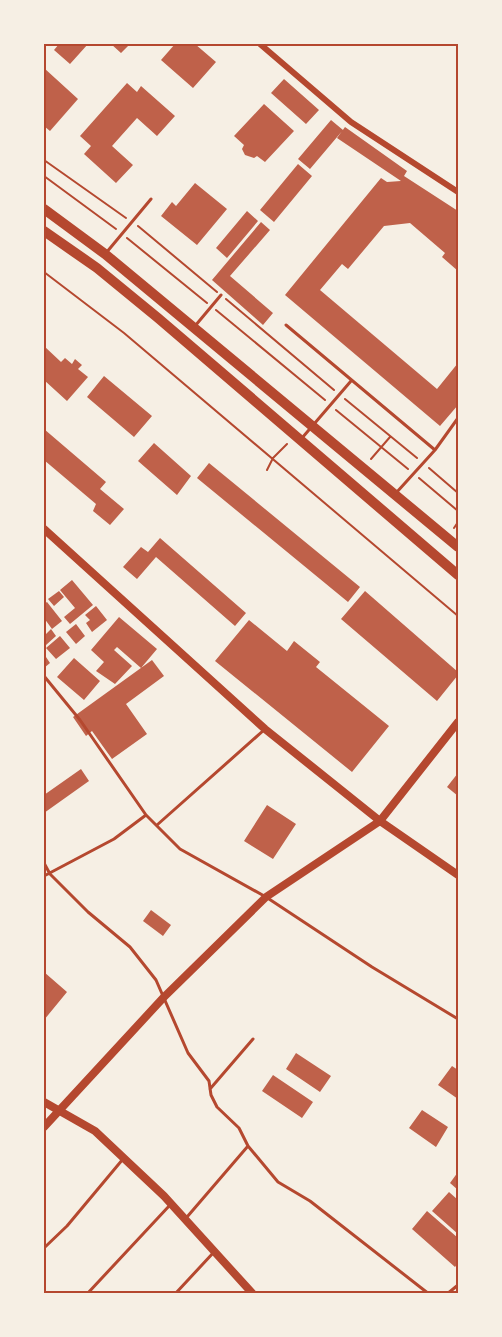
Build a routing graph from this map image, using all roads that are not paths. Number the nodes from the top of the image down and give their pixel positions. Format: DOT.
graph roads {
  1 [pos="260,44"];
  2 [pos="459,192"];
  3 [pos="151,199"];
  4 [pos="44,209"];
  5 [pos="44,231"];
  6 [pos="105,254"];
  7 [pos="221,295"];
  8 [pos="286,325"];
  9 [pos="194,327"];
  10 [pos="351,381"];
  11 [pos="459,418"];
  12 [pos="313,425"];
  13 [pos="301,440"];
  14 [pos="435,450"];
  15 [pos="396,494"];
  16 [pos="44,529"];
  17 [pos="459,547"];
  18 [pos="459,575"];
  19 [pos="44,676"];
  20 [pos="459,722"];
  21 [pos="265,729"];
  22 [pos="146,815"];
  23 [pos="380,820"];
  24 [pos="157,825"];
  25 [pos="44,863"];
  26 [pos="50,874"];
  27 [pos="459,875"];
  28 [pos="44,876"];
  29 [pos="266,897"];
  30 [pos="164,997"];
  31 [pos="459,1018"];
  32 [pos="253,1039"];
  33 [pos="210,1089"];
  34 [pos="44,1102"];
  35 [pos="57,1110"];
  36 [pos="44,1127"];
  37 [pos="248,1146"];
  38 [pos="124,1158"];
  39 [pos="171,1204"];
  40 [pos="185,1219"];
  41 [pos="44,1248"];
  42 [pos="216,1251"];
  43 [pos="459,1285"];
  44 [pos="87,1293"];
  45 [pos="175,1293"];
  46 [pos="253,1293"];
  47 [pos="429,1293"];
  48 [pos="447,1293"];
  1 -- 2 [label="street"];
  3 -- 6 [label="lane"];
  4 -- 6 [label="main road"];
  5 -- 13 [label="main road"];
  6 -- 9 [label="main road"];
  7 -- 9 [label="lane"];
  8 -- 10 [label="lane"];
  9 -- 12 [label="main road"];
  10 -- 12 [label="lane"];
  10 -- 14 [label="lane"];
  11 -- 14 [label="lane"];
  12 -- 13 [label="lane"];
  12 -- 15 [label="main road"];
  13 -- 18 [label="main road"];
  14 -- 15 [label="lane"];
  15 -- 17 [label="main road"];
  16 -- 21 [label="street"];
  19 -- 22 [label="lane"];
  20 -- 23 [label="street"];
  21 -- 23 [label="street"];
  21 -- 24 [label="lane"];
  22 -- 24 [label="lane"];
  22 -- 26 [label="lane"];
  23 -- 27 [label="street"];
  23 -- 29 [label="street"];
  24 -- 29 [label="lane"];
  25 -- 26 [label="lane"];
  26 -- 28 [label="lane"];
  26 -- 30 [label="lane"];
  29 -- 30 [label="street"];
  29 -- 31 [label="lane"];
  30 -- 33 [label="lane"];
  30 -- 35 [label="street"];
  32 -- 33 [label="lane"];
  33 -- 37 [label="lane"];
  34 -- 35 [label="street"];
  35 -- 36 [label="street"];
  35 -- 38 [label="street"];
  37 -- 40 [label="lane"];
  37 -- 47 [label="lane"];
  38 -- 39 [label="street"];
  38 -- 41 [label="lane"];
  39 -- 40 [label="street"];
  39 -- 44 [label="lane"];
  40 -- 42 [label="street"];
  42 -- 45 [label="lane"];
  42 -- 46 [label="street"];
  43 -- 48 [label="lane"];
}
